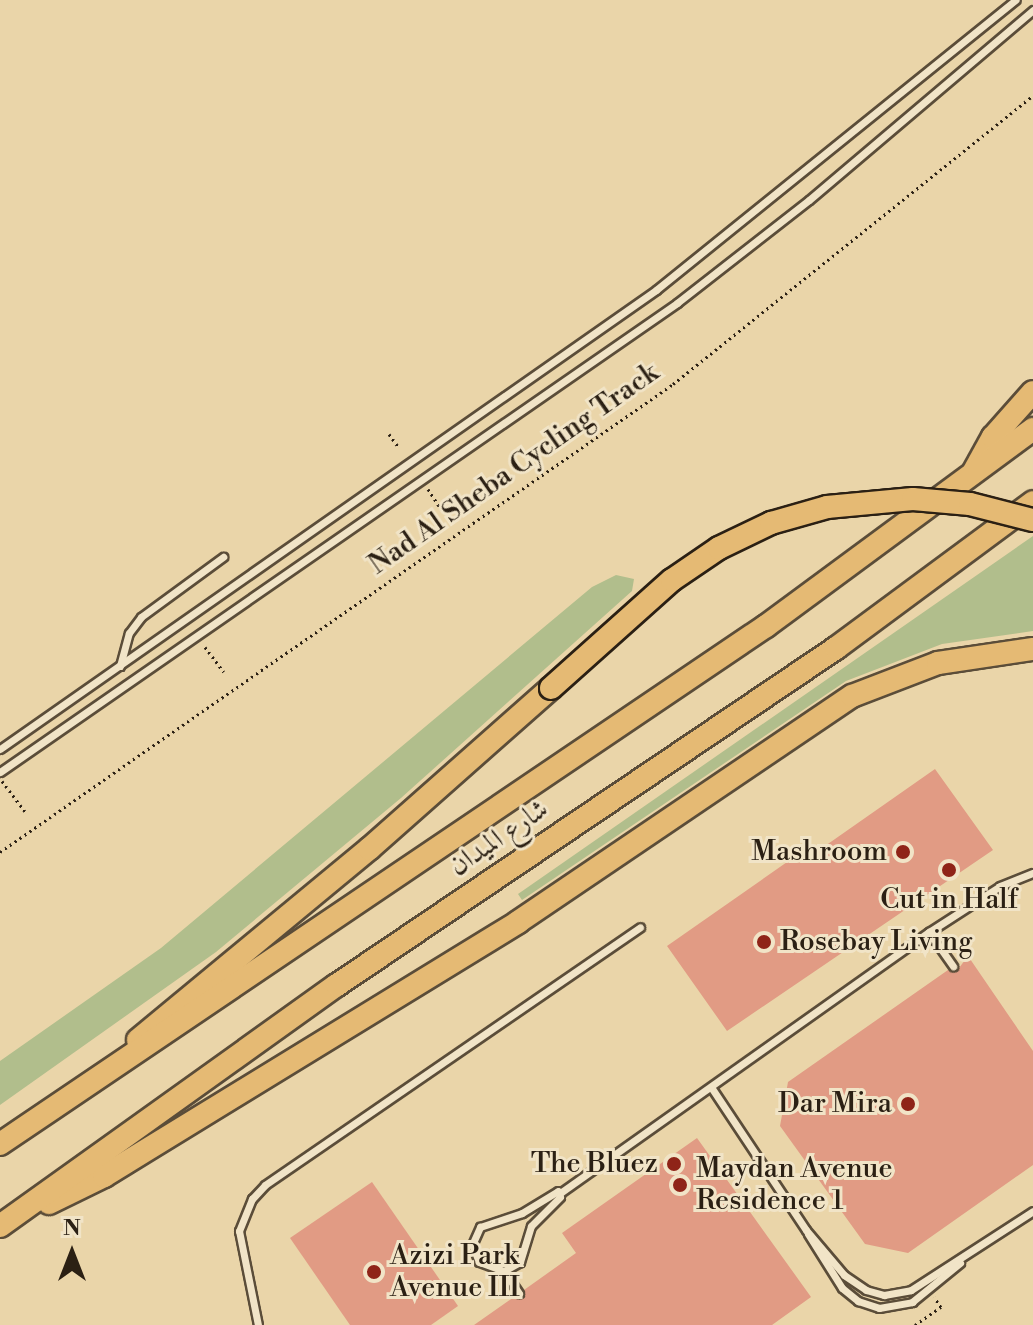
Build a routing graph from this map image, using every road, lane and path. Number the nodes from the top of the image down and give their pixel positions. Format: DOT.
graph roads {
  1 [pos="1016,0"];
  2 [pos="1033,10"];
  3 [pos="1033,96"];
  4 [pos="1033,392"];
  5 [pos="1033,429"];
  6 [pos="389,434"];
  7 [pos="399,448"];
  8 [pos="971,478"];
  9 [pos="421,479"];
  10 [pos="1033,502"];
  11 [pos="441,509"];
  12 [pos="1033,520"];
  13 [pos="223,557"];
  14 [pos="205,647"];
  15 [pos="1033,649"];
  16 [pos="120,666"];
  17 [pos="224,672"];
  18 [pos="0,749"];
  19 [pos="0,772"];
  20 [pos="0,778"];
  21 [pos="26,813"];
  22 [pos="0,852"];
  23 [pos="1033,873"];
  24 [pos="640,927"];
  25 [pos="929,932"];
  26 [pos="953,966"];
  27 [pos="91,1085"];
  28 [pos="711,1087"];
  29 [pos="0,1144"];
  30 [pos="560,1193"];
  31 [pos="1033,1211"];
  32 [pos="7,1221"];
  33 [pos="806,1230"];
  34 [pos="967,1256"];
  35 [pos="504,1271"];
  36 [pos="929,1290"];
  37 [pos="519,1293"];
  38 [pos="258,1325"];
  39 [pos="915,1325"];
  1 -- 16 [label="lane"];
  2 -- 9 [label="lane"];
  3 -- 22 [label="path, Nad Al Sheba Cycling Track"];
  4 -- 8 [label="main road"];
  5 -- 8 [label="main road, شارع الميدان"];
  6 -- 7 [label="path"];
  8 -- 27 [label="main road, شارع الميدان"];
  9 -- 11 [label="path"];
  9 -- 19 [label="lane"];
  10 -- 32 [label="main road, شارع الميدان"];
  12 -- 27 [label="main road, bridge"];
  13 -- 16 [label="lane"];
  14 -- 17 [label="path"];
  15 -- 32 [label="main road"];
  16 -- 18 [label="lane"];
  20 -- 21 [label="path"];
  23 -- 25 [label="lane"];
  24 -- 38 [label="lane"];
  25 -- 26 [label="lane"];
  25 -- 28 [label="lane"];
  27 -- 29 [label="main road, شارع الميدان"];
  28 -- 30 [label="lane"];
  28 -- 33 [label="lane"];
  30 -- 35 [label="lane"];
  30 -- 35 [label="lane"];
  31 -- 34 [label="lane"];
  33 -- 34 [label="lane"];
  33 -- 36 [label="lane"];
  34 -- 36 [label="lane"];
  35 -- 37 [label="lane"];
  36 -- 39 [label="path"];
}
